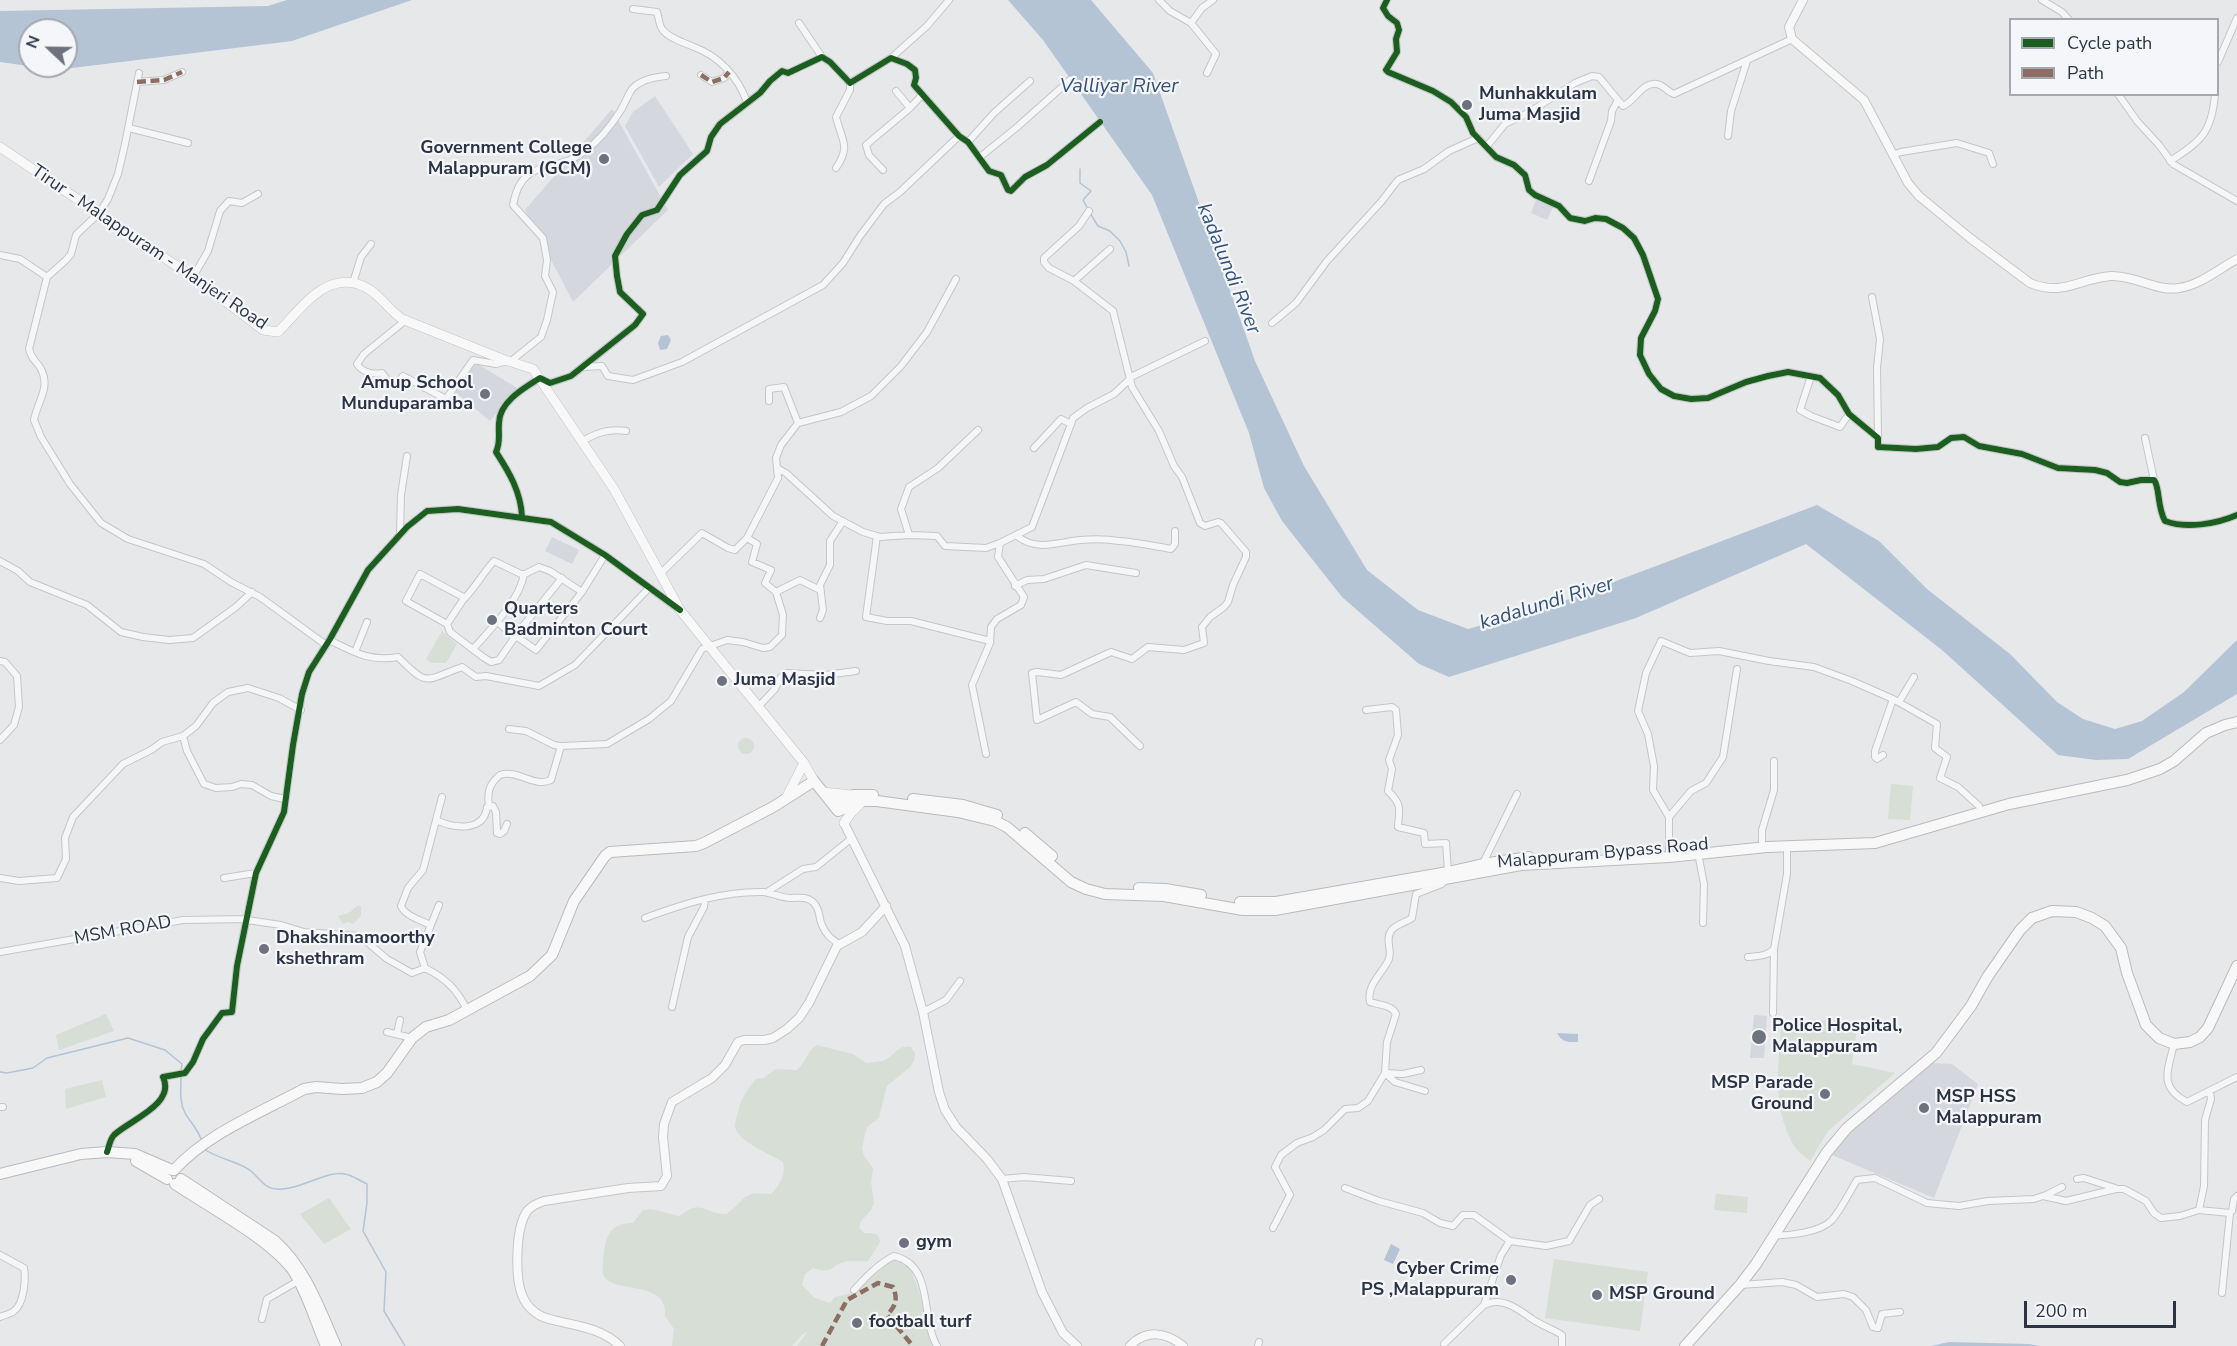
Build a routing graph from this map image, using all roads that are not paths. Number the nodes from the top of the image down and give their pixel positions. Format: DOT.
graph roads {
  1 [pos="949,0"];
  2 [pos="1159,0"];
  3 [pos="1214,0"];
  4 [pos="1387,0"];
  5 [pos="1803,0"];
  6 [pos="2042,0"];
  7 [pos="633,9"];
  8 [pos="2067,18"];
  9 [pos="2237,18"];
  10 [pos="799,23"];
  11 [pos="1191,23"];
  12 [pos="1792,39"];
  13 [pos="822,57"];
  14 [pos="891,58"];
  15 [pos="2219,58"];
  16 [pos="1747,61"];
  17 [pos="182,72"];
  18 [pos="729,72"];
  19 [pos="1207,73"];
  20 [pos="139,74"];
  21 [pos="701,75"];
  22 [pos="666,76"];
  23 [pos="1070,80"];
  24 [pos="1030,81"];
  25 [pos="137,82"];
  26 [pos="850,83"];
  27 [pos="896,91"];
  28 [pos="922,95"];
  29 [pos="2119,96"];
  30 [pos="2215,96"];
  31 [pos="747,102"];
  32 [pos="1617,102"];
  33 [pos="910,108"];
  34 [pos="1100,122"];
  35 [pos="129,128"];
  36 [pos="959,136"];
  37 [pos="1728,136"];
  38 [pos="1478,138"];
  39 [pos="968,142"];
  40 [pos="188,143"];
  41 [pos="0,147"];
  42 [pos="1487,147"];
  43 [pos="1892,155"];
  44 [pos="980,157"];
  45 [pos="2170,161"];
  46 [pos="1993,164"];
  47 [pos="836,168"];
  48 [pos="883,170"];
  49 [pos="1589,181"];
  50 [pos="258,194"];
  51 [pos="2237,201"];
  52 [pos="1089,211"];
  53 [pos="99,213"];
  54 [pos="371,244"];
  55 [pos="1110,249"];
  56 [pos="0,255"];
  57 [pos="2237,259"];
  58 [pos="47,277"];
  59 [pos="193,277"];
  60 [pos="956,279"];
  61 [pos="1074,281"];
  62 [pos="353,283"];
  63 [pos="1872,297"];
  64 [pos="406,320"];
  65 [pos="1272,322"];
  66 [pos="1205,341"];
  67 [pos="509,361"];
  68 [pos="583,367"];
  69 [pos="1811,376"];
  70 [pos="540,378"];
  71 [pos="1129,380"];
  72 [pos="769,402"];
  73 [pos="1849,414"];
  74 [pos="798,423"];
  75 [pos="1071,424"];
  76 [pos="978,430"];
  77 [pos="626,431"];
  78 [pos="1878,438"];
  79 [pos="2145,438"];
  80 [pos="580,442"];
  81 [pos="1034,448"];
  82 [pos="407,456"];
  83 [pos="777,468"];
  84 [pos="2154,480"];
  85 [pos="2237,515"];
  86 [pos="522,517"];
  87 [pos="843,521"];
  88 [pos="1175,531"];
  89 [pos="400,533"];
  90 [pos="909,535"];
  91 [pos="1017,536"];
  92 [pos="747,538"];
  93 [pos="878,538"];
  94 [pos="1000,543"];
  95 [pos="605,555"];
  96 [pos="0,561"];
  97 [pos="1136,573"];
  98 [pos="524,574"];
  99 [pos="660,574"];
  100 [pos="561,578"];
  101 [pos="1015,586"];
  102 [pos="649,588"];
  103 [pos="820,590"];
  104 [pos="252,592"];
  105 [pos="582,592"];
  106 [pos="776,592"];
  107 [pos="465,598"];
  108 [pos="680,610"];
  109 [pos="820,618"];
  110 [pos="497,621"];
  111 [pos="367,622"];
  112 [pos="447,624"];
  113 [pos="516,637"];
  114 [pos="990,641"];
  115 [pos="327,643"];
  116 [pos="710,648"];
  117 [pos="473,649"];
  118 [pos="355,652"];
  119 [pos="0,662"];
  120 [pos="1737,669"];
  121 [pos="856,671"];
  122 [pos="1914,677"];
  123 [pos="1896,701"];
  124 [pos="759,706"];
  125 [pos="301,710"];
  126 [pos="1366,710"];
  127 [pos="2237,716"];
  128 [pos="2237,722"];
  129 [pos="509,729"];
  130 [pos="183,736"];
  131 [pos="0,740"];
  132 [pos="561,746"];
  133 [pos="1140,746"];
  134 [pos="986,754"];
  135 [pos="1883,755"];
  136 [pos="1774,761"];
  137 [pos="804,763"];
  138 [pos="814,781"];
  139 [pos="823,792"];
  140 [pos="1517,794"];
  141 [pos="442,797"];
  142 [pos="786,798"];
  143 [pos="858,798"];
  144 [pos="285,799"];
  145 [pos="489,806"];
  146 [pos="1979,806"];
  147 [pos="836,807"];
  148 [pos="1669,817"];
  149 [pos="436,820"];
  150 [pos="844,823"];
  151 [pos="507,825"];
  152 [pos="852,838"];
  153 [pos="1762,841"];
  154 [pos="1787,846"];
  155 [pos="1669,850"];
  156 [pos="1698,854"];
  157 [pos="1483,864"];
  158 [pos="256,873"];
  159 [pos="1447,876"];
  160 [pos="0,878"];
  161 [pos="224,878"];
  162 [pos="767,892"];
  163 [pos="705,899"];
  164 [pos="439,905"];
  165 [pos="886,906"];
  166 [pos="645,918"];
  167 [pos="247,920"];
  168 [pos="1703,923"];
  169 [pos="430,925"];
  170 [pos="839,944"];
  171 [pos="1774,949"];
  172 [pos="0,952"];
  173 [pos="1748,957"];
  174 [pos="2237,966"];
  175 [pos="425,968"];
  176 [pos="960,981"];
  177 [pos="672,1007"];
  178 [pos="467,1010"];
  179 [pos="924,1011"];
  180 [pos="1773,1013"];
  181 [pos="400,1020"];
  182 [pos="387,1032"];
  183 [pos="397,1034"];
  184 [pos="412,1038"];
  185 [pos="2174,1044"];
  186 [pos="1421,1070"];
  187 [pos="1385,1072"];
  188 [pos="2237,1077"];
  189 [pos="2211,1090"];
  190 [pos="1425,1091"];
  191 [pos="107,1152"];
  192 [pos="0,1174"];
  193 [pos="175,1176"];
  194 [pos="1002,1179"];
  195 [pos="2077,1179"];
  196 [pos="1071,1181"];
  197 [pos="2062,1187"];
  198 [pos="1345,1188"];
  199 [pos="2116,1189"];
  200 [pos="2043,1196"];
  201 [pos="2237,1196"];
  202 [pos="1599,1199"];
  203 [pos="2199,1210"];
  204 [pos="2230,1214"];
  205 [pos="1273,1228"];
  206 [pos="1774,1235"];
  207 [pos="1510,1241"];
  208 [pos="0,1255"];
  209 [pos="298,1281"];
  210 [pos="1740,1285"];
  211 [pos="854,1290"];
  212 [pos="2222,1293"];
  213 [pos="1484,1305"];
  214 [pos="1900,1312"];
  215 [pos="0,1317"];
  216 [pos="262,1319"];
  217 [pos="1444,1344"];
  218 [pos="326,1346"];
  219 [pos="336,1346"];
  220 [pos="620,1346"];
  221 [pos="937,1346"];
  222 [pos="1077,1346"];
  223 [pos="1130,1346"];
  224 [pos="1183,1346"];
  225 [pos="1563,1346"];
  226 [pos="1685,1346"];
  1 -- 14 [label="street"];
  2 -- 11 [label="street"];
  3 -- 11 [label="street"];
  4 -- 38 [label="street"];
  5 -- 12 [label="main road"];
  6 -- 8 [label="street"];
  7 -- 18 [label="street"];
  9 -- 15 [label="street"];
  10 -- 13 [label="street"];
  11 -- 19 [label="street"];
  12 -- 16 [label="street"];
  12 -- 43 [label="main road"];
  13 -- 26 [label="street"];
  13 -- 31 [label="street"];
  14 -- 26 [label="street"];
  14 -- 28 [label="street"];
  16 -- 32 [label="street"];
  16 -- 37 [label="street"];
  17 -- 25 [label="street"];
  18 -- 21 [label="street"];
  18 -- 31 [label="street"];
  20 -- 25 [label="street"];
  22 -- 67 [label="street"];
  23 -- 44 [label="street"];
  24 -- 39 [label="street"];
  25 -- 35 [label="street"];
  26 -- 47 [label="street"];
  27 -- 33 [label="street"];
  28 -- 33 [label="street"];
  28 -- 36 [label="street"];
  29 -- 45 [label="street"];
  30 -- 45 [label="street"];
  31 -- 68 [label="street"];
  32 -- 42 [label="street"];
  32 -- 49 [label="street"];
  33 -- 48 [label="street"];
  34 -- 44 [label="street"];
  35 -- 40 [label="street"];
  35 -- 53 [label="street"];
  36 -- 39 [label="street"];
  36 -- 68 [label="street"];
  38 -- 42 [label="street"];
  38 -- 65 [label="street"];
  39 -- 44 [label="street"];
  41 -- 53 [label="main road, Tirur - Malappuram - Manjeri Road"];
  42 -- 69 [label="street"];
  43 -- 46 [label="street"];
  43 -- 57 [label="main road"];
  45 -- 51 [label="street"];
  50 -- 59 [label="street"];
  52 -- 61 [label="street"];
  53 -- 58 [label="street"];
  53 -- 59 [label="main road, Tirur - Malappuram - Manjeri Road"];
  54 -- 62 [label="street"];
  55 -- 61 [label="street"];
  56 -- 58 [label="street"];
  58 -- 104 [label="street"];
  59 -- 62 [label="main road, Tirur - Malappuram - Manjeri Road"];
  60 -- 74 [label="street"];
  61 -- 71 [label="street"];
  62 -- 64 [label="main road"];
  63 -- 78 [label="street"];
  64 -- 67 [label="main road"];
  64 -- 67 [label="street"];
  66 -- 71 [label="street"];
  67 -- 70 [label="main road"];
  68 -- 70 [label="street"];
  69 -- 73 [label="street"];
  69 -- 73 [label="street"];
  70 -- 80 [label="main road"];
  70 -- 86 [label="street"];
  71 -- 75 [label="street"];
  71 -- 133 [label="street"];
  72 -- 74 [label="street"];
  73 -- 78 [label="street"];
  74 -- 83 [label="street"];
  75 -- 81 [label="street"];
  75 -- 91 [label="street"];
  76 -- 90 [label="street"];
  77 -- 80 [label="street"];
  78 -- 84 [label="street"];
  79 -- 84 [label="street"];
  80 -- 99 [label="main road"];
  82 -- 89 [label="street"];
  83 -- 87 [label="street"];
  83 -- 92 [label="street"];
  84 -- 85 [label="street"];
  86 -- 89 [label="street"];
  86 -- 95 [label="street"];
  87 -- 93 [label="street"];
  87 -- 103 [label="street"];
  88 -- 91 [label="street"];
  89 -- 115 [label="street"];
  90 -- 93 [label="street"];
  90 -- 94 [label="street"];
  91 -- 94 [label="street"];
  92 -- 99 [label="street"];
  92 -- 106 [label="street"];
  93 -- 114 [label="street"];
  94 -- 101 [label="street"];
  95 -- 102 [label="street"];
  95 -- 105 [label="street"];
  96 -- 104 [label="street"];
  97 -- 101 [label="street"];
  98 -- 100 [label="street"];
  98 -- 107 [label="street"];
  98 -- 110 [label="street"];
  99 -- 108 [label="main road"];
  100 -- 105 [label="street"];
  100 -- 113 [label="street"];
  101 -- 114 [label="street"];
  102 -- 108 [label="street"];
  102 -- 118 [label="street"];
  103 -- 106 [label="street"];
  103 -- 109 [label="street"];
  104 -- 115 [label="street"];
  105 -- 113 [label="street"];
  106 -- 116 [label="street"];
  107 -- 112 [label="street"];
  107 -- 112 [label="street"];
  108 -- 116 [label="main road"];
  110 -- 113 [label="street"];
  110 -- 117 [label="street"];
  111 -- 118 [label="street"];
  112 -- 117 [label="street"];
  113 -- 117 [label="street"];
  114 -- 134 [label="street"];
  115 -- 118 [label="street"];
  115 -- 125 [label="street"];
  116 -- 124 [label="main road"];
  116 -- 132 [label="street"];
  119 -- 131 [label="street"];
  120 -- 148 [label="street"];
  121 -- 124 [label="street"];
  122 -- 123 [label="street"];
  123 -- 135 [label="street"];
  123 -- 146 [label="street"];
  123 -- 148 [label="street"];
  124 -- 137 [label="main road"];
  125 -- 130 [label="street"];
  125 -- 144 [label="street"];
  126 -- 159 [label="street"];
  127 -- 146 [label="highway, Malappuram Bypass Road"];
  128 -- 154 [label="highway, Malappuram Bypass Road"];
  129 -- 132 [label="street"];
  130 -- 144 [label="street"];
  130 -- 160 [label="street"];
  132 -- 145 [label="street"];
  136 -- 153 [label="street"];
  137 -- 138 [label="main road"];
  137 -- 142 [label="main road"];
  138 -- 139 [label="highway"];
  138 -- 142 [label="highway"];
  139 -- 143 [label="main road"];
  139 -- 147 [label="highway"];
  140 -- 157 [label="street"];
  141 -- 149 [label="street"];
  142 -- 178 [label="highway"];
  143 -- 147 [label="highway, Malappuram Bypass Road"];
  143 -- 150 [label="main road"];
  143 -- 159 [label="highway, Malappuram Bypass Road"];
  144 -- 158 [label="street"];
  145 -- 149 [label="street"];
  145 -- 151 [label="street"];
  146 -- 153 [label="highway, Malappuram Bypass Road"];
  147 -- 150 [label="main road"];
  148 -- 155 [label="street"];
  149 -- 169 [label="street"];
  150 -- 152 [label="main road"];
  152 -- 162 [label="street"];
  152 -- 165 [label="main road"];
  153 -- 155 [label="highway, Malappuram Bypass Road"];
  154 -- 156 [label="highway, Malappuram Bypass Road"];
  154 -- 171 [label="street"];
  155 -- 157 [label="highway, Malappuram Bypass Road"];
  156 -- 159 [label="highway, Malappuram Bypass Road"];
  156 -- 168 [label="street"];
  157 -- 159 [label="highway, Malappuram Bypass Road"];
  158 -- 161 [label="street"];
  158 -- 167 [label="street"];
  159 -- 187 [label="street"];
  162 -- 163 [label="street"];
  162 -- 170 [label="street"];
  163 -- 166 [label="street"];
  163 -- 177 [label="street"];
  164 -- 169 [label="street"];
  165 -- 170 [label="main road"];
  165 -- 179 [label="main road"];
  167 -- 172 [label="street, MSM ROAD"];
  167 -- 175 [label="street, MSM ROAD"];
  167 -- 191 [label="street"];
  169 -- 175 [label="street"];
  170 -- 220 [label="main road"];
  171 -- 173 [label="street"];
  171 -- 180 [label="street"];
  174 -- 185 [label="highway"];
  175 -- 178 [label="street"];
  176 -- 179 [label="street"];
  178 -- 184 [label="highway"];
  179 -- 194 [label="main road"];
  181 -- 183 [label="street"];
  182 -- 183 [label="street"];
  183 -- 184 [label="street"];
  184 -- 193 [label="highway"];
  185 -- 189 [label="street"];
  185 -- 206 [label="highway"];
  186 -- 187 [label="street"];
  187 -- 190 [label="street"];
  187 -- 205 [label="street"];
  188 -- 189 [label="street"];
  189 -- 203 [label="street"];
  191 -- 192 [label="highway"];
  191 -- 193 [label="highway"];
  193 -- 209 [label="highway"];
  193 -- 219 [label="highway"];
  194 -- 196 [label="street"];
  194 -- 222 [label="main road"];
  195 -- 199 [label="street"];
  197 -- 200 [label="street"];
  198 -- 207 [label="street"];
  199 -- 200 [label="street"];
  199 -- 203 [label="street"];
  200 -- 206 [label="street"];
  201 -- 204 [label="street"];
  202 -- 207 [label="street"];
  203 -- 204 [label="street"];
  204 -- 212 [label="street"];
  206 -- 210 [label="highway"];
  207 -- 213 [label="street"];
  208 -- 215 [label="street"];
  209 -- 216 [label="street"];
  209 -- 218 [label="highway"];
  210 -- 214 [label="street"];
  210 -- 226 [label="highway"];
  211 -- 221 [label="street"];
  213 -- 217 [label="street"];
  213 -- 225 [label="street"];
  223 -- 224 [label="main road"];
}
